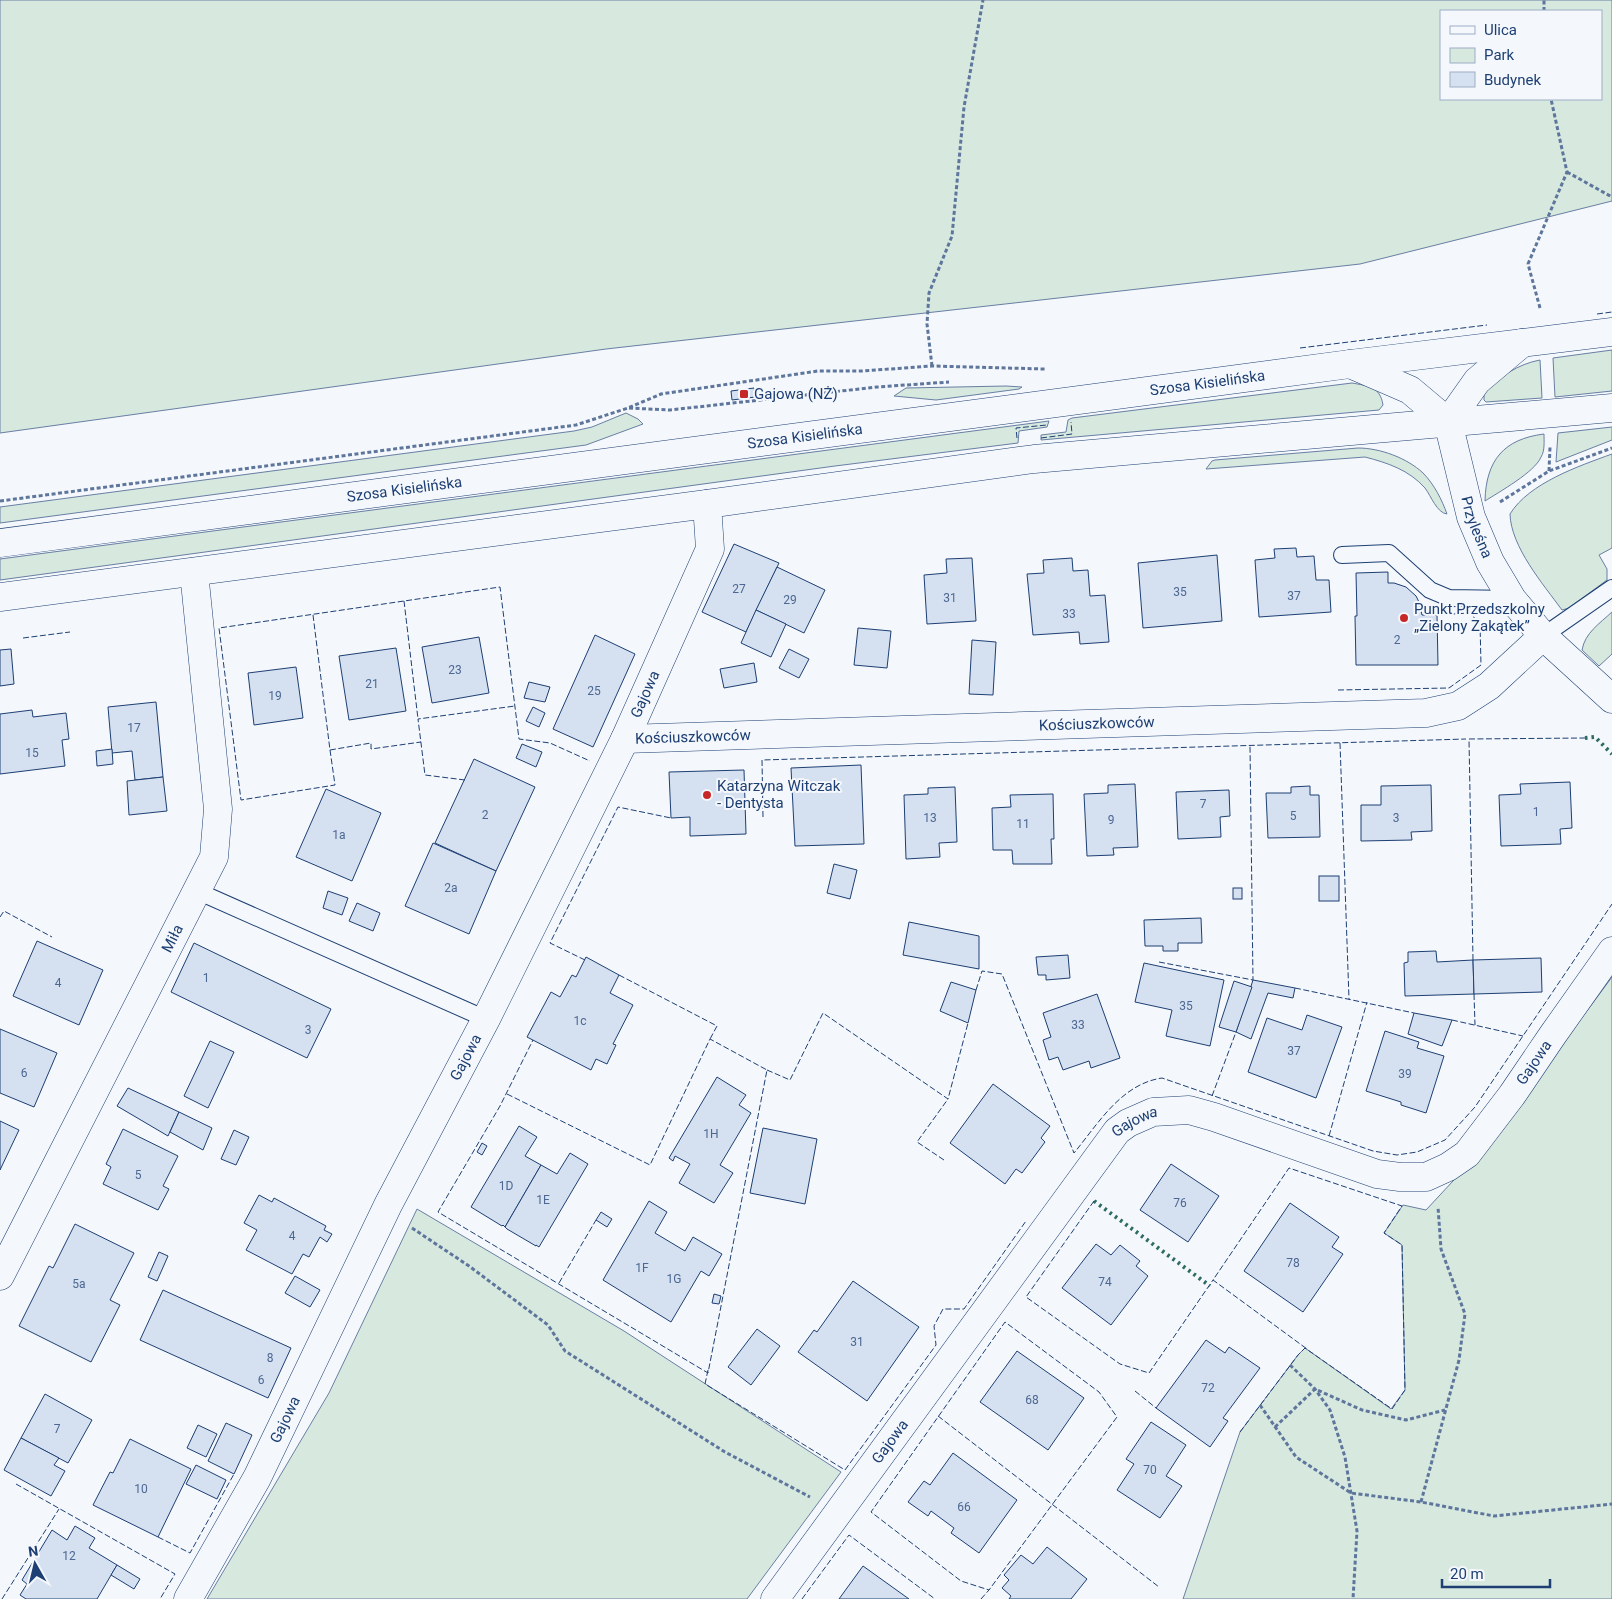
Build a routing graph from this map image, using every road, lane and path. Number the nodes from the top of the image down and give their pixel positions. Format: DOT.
graph roads {
  1 [pos="983,0"];
  2 [pos="1551,100"];
  3 [pos="1567,172"];
  4 [pos="1612,197"];
  5 [pos="1542,314"];
  6 [pos="1612,332"];
  7 [pos="1522,343"];
  8 [pos="1350,364"];
  9 [pos="932,366"];
  10 [pos="1049,370"];
  11 [pos="951,382"];
  12 [pos="628,408"];
  13 [pos="1612,408"];
  14 [pos="1448,422"];
  15 [pos="1550,442"];
  16 [pos="1612,448"];
  17 [pos="1549,471"];
  18 [pos="0,501"];
  19 [pos="707,504"];
  20 [pos="1497,504"];
  21 [pos="0,543"];
  22 [pos="1342,555"];
  23 [pos="194,572"];
  24 [pos="1612,588"];
  25 [pos="0,598"];
  26 [pos="1512,599"];
  27 [pos="1543,636"];
  28 [pos="1612,699"];
  29 [pos="625,739"];
  30 [pos="197,891"];
  31 [pos="1612,951"];
  32 [pos="486,1020"];
  33 [pos="1426,1176"];
  34 [pos="388,1205"];
  35 [pos="0,1276"];
  36 [pos="1290,1365"];
  37 [pos="1315,1388"];
  38 [pos="1260,1405"];
  39 [pos="1445,1410"];
  40 [pos="1275,1428"];
  41 [pos="1351,1493"];
  42 [pos="1422,1502"];
  43 [pos="1612,1504"];
  44 [pos="840,1512"];
  45 [pos="188,1599"];
  46 [pos="775,1599"];
  47 [pos="1353,1599"];
  1 -- 9 [label="path"];
  2 -- 3 [label="path"];
  3 -- 4 [label="path"];
  3 -- 5 [label="path"];
  6 -- 7 [label="street, Szosa Kisielińska"];
  7 -- 8 [label="street, Szosa Kisielińska"];
  7 -- 14 [label="street"];
  8 -- 14 [label="street"];
  8 -- 21 [label="street, Szosa Kisielińska"];
  9 -- 10 [label="path"];
  9 -- 12 [label="path"];
  11 -- 12 [label="path"];
  12 -- 18 [label="path"];
  13 -- 14 [label="street"];
  14 -- 19 [label="street"];
  14 -- 26 [label="street, Przyleśna"];
  15 -- 17 [label="path"];
  16 -- 17 [label="path"];
  17 -- 20 [label="path"];
  19 -- 23 [label="street"];
  19 -- 29 [label="street, Gajowa"];
  22 -- 26 [label="lane"];
  23 -- 25 [label="street"];
  23 -- 30 [label="street, Miła"];
  24 -- 27 [label="lane"];
  26 -- 27 [label="street, Przyleśna"];
  27 -- 28 [label="street, Przyleśna"];
  27 -- 29 [label="street, Kościuszkowców"];
  29 -- 32 [label="street, Gajowa"];
  30 -- 32 [label="lane"];
  30 -- 35 [label="street, Miła"];
  31 -- 33 [label="street, Gajowa"];
  32 -- 34 [label="street, Gajowa"];
  33 -- 39 [label="path"];
  33 -- 44 [label="street, Gajowa"];
  34 -- 44 [label="path"];
  34 -- 45 [label="street, Gajowa"];
  36 -- 37 [label="path"];
  37 -- 39 [label="path"];
  37 -- 40 [label="path"];
  37 -- 41 [label="path"];
  38 -- 40 [label="path"];
  39 -- 42 [label="path"];
  40 -- 41 [label="path"];
  41 -- 42 [label="path"];
  41 -- 47 [label="path"];
  42 -- 43 [label="path"];
  44 -- 46 [label="street, Gajowa"];
}
